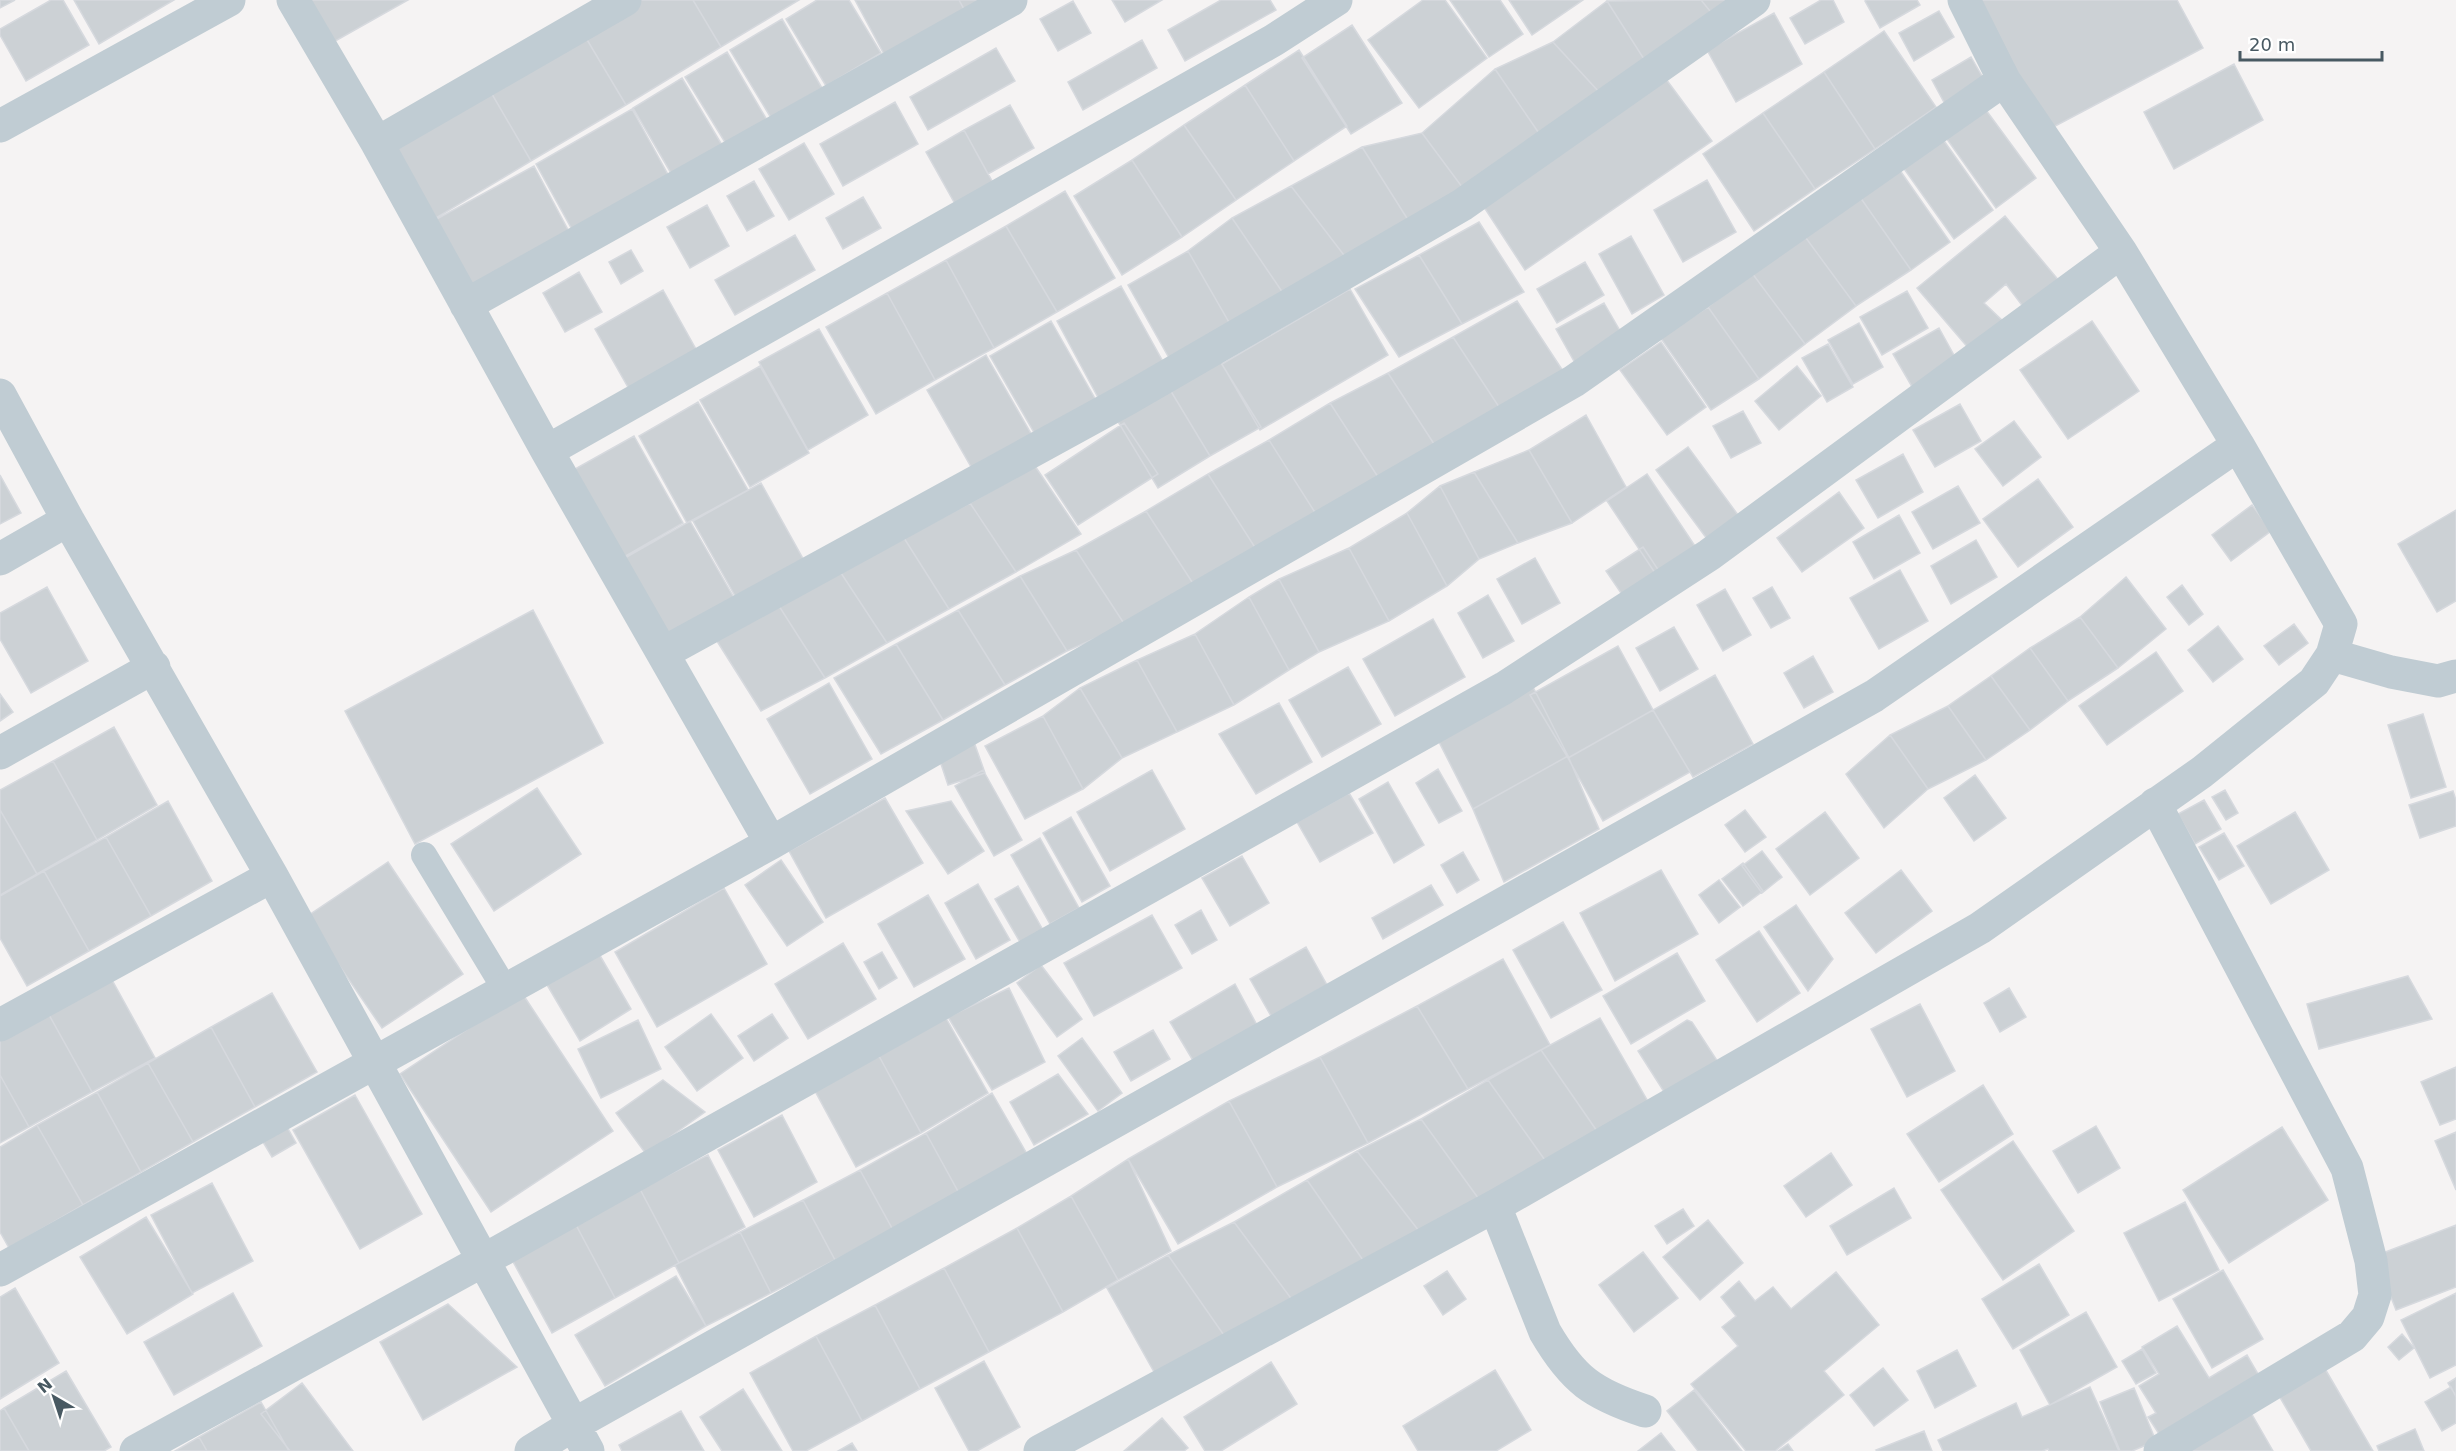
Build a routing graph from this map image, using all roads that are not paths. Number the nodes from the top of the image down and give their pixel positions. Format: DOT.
graph roads {
  1 [pos="229,0"];
  2 [pos="293,0"];
  3 [pos="625,0"];
  4 [pos="1011,0"];
  5 [pos="1336,0"];
  6 [pos="1754,0"];
  7 [pos="1964,0"];
  8 [pos="2004,80"];
  9 [pos="0,126"];
  10 [pos="377,143"];
  11 [pos="2121,252"];
  12 [pos="466,305"];
  13 [pos="0,395"];
  14 [pos="2238,445"];
  15 [pos="547,451"];
  16 [pos="68,520"];
  17 [pos="0,559"];
  18 [pos="663,653"];
  19 [pos="2332,655"];
  20 [pos="154,667"];
  21 [pos="2456,676"];
  22 [pos="0,753"];
  23 [pos="2155,804"];
  24 [pos="771,843"];
  25 [pos="424,855"];
  26 [pos="272,876"];
  27 [pos="505,989"];
  28 [pos="0,1025"];
  29 [pos="375,1063"];
  30 [pos="1495,1206"];
  31 [pos="484,1260"];
  32 [pos="0,1270"];
  33 [pos="1645,1412"];
  34 [pos="581,1438"];
  35 [pos="136,1451"];
  36 [pos="531,1451"];
  37 [pos="1040,1451"];
  38 [pos="2160,1451"];
  1 -- 9 [label="street"];
  2 -- 10 [label="street"];
  3 -- 10 [label="street"];
  4 -- 12 [label="street"];
  5 -- 15 [label="street"];
  6 -- 18 [label="street"];
  7 -- 8 [label="street"];
  8 -- 11 [label="street"];
  8 -- 24 [label="street"];
  10 -- 12 [label="street"];
  11 -- 14 [label="street"];
  11 -- 31 [label="street"];
  12 -- 15 [label="street"];
  13 -- 16 [label="street"];
  14 -- 19 [label="street"];
  14 -- 34 [label="street"];
  15 -- 18 [label="street"];
  16 -- 17 [label="street"];
  16 -- 20 [label="street"];
  18 -- 24 [label="street"];
  19 -- 21 [label="street"];
  19 -- 23 [label="street"];
  20 -- 22 [label="street"];
  20 -- 26 [label="street"];
  23 -- 30 [label="street"];
  23 -- 38 [label="street"];
  24 -- 27 [label="street"];
  25 -- 27 [label="lane"];
  26 -- 28 [label="street"];
  26 -- 29 [label="street"];
  27 -- 29 [label="street"];
  29 -- 31 [label="street"];
  29 -- 32 [label="street"];
  30 -- 33 [label="street"];
  30 -- 37 [label="street"];
  31 -- 34 [label="street"];
  31 -- 35 [label="street"];
  34 -- 36 [label="street"];
}
